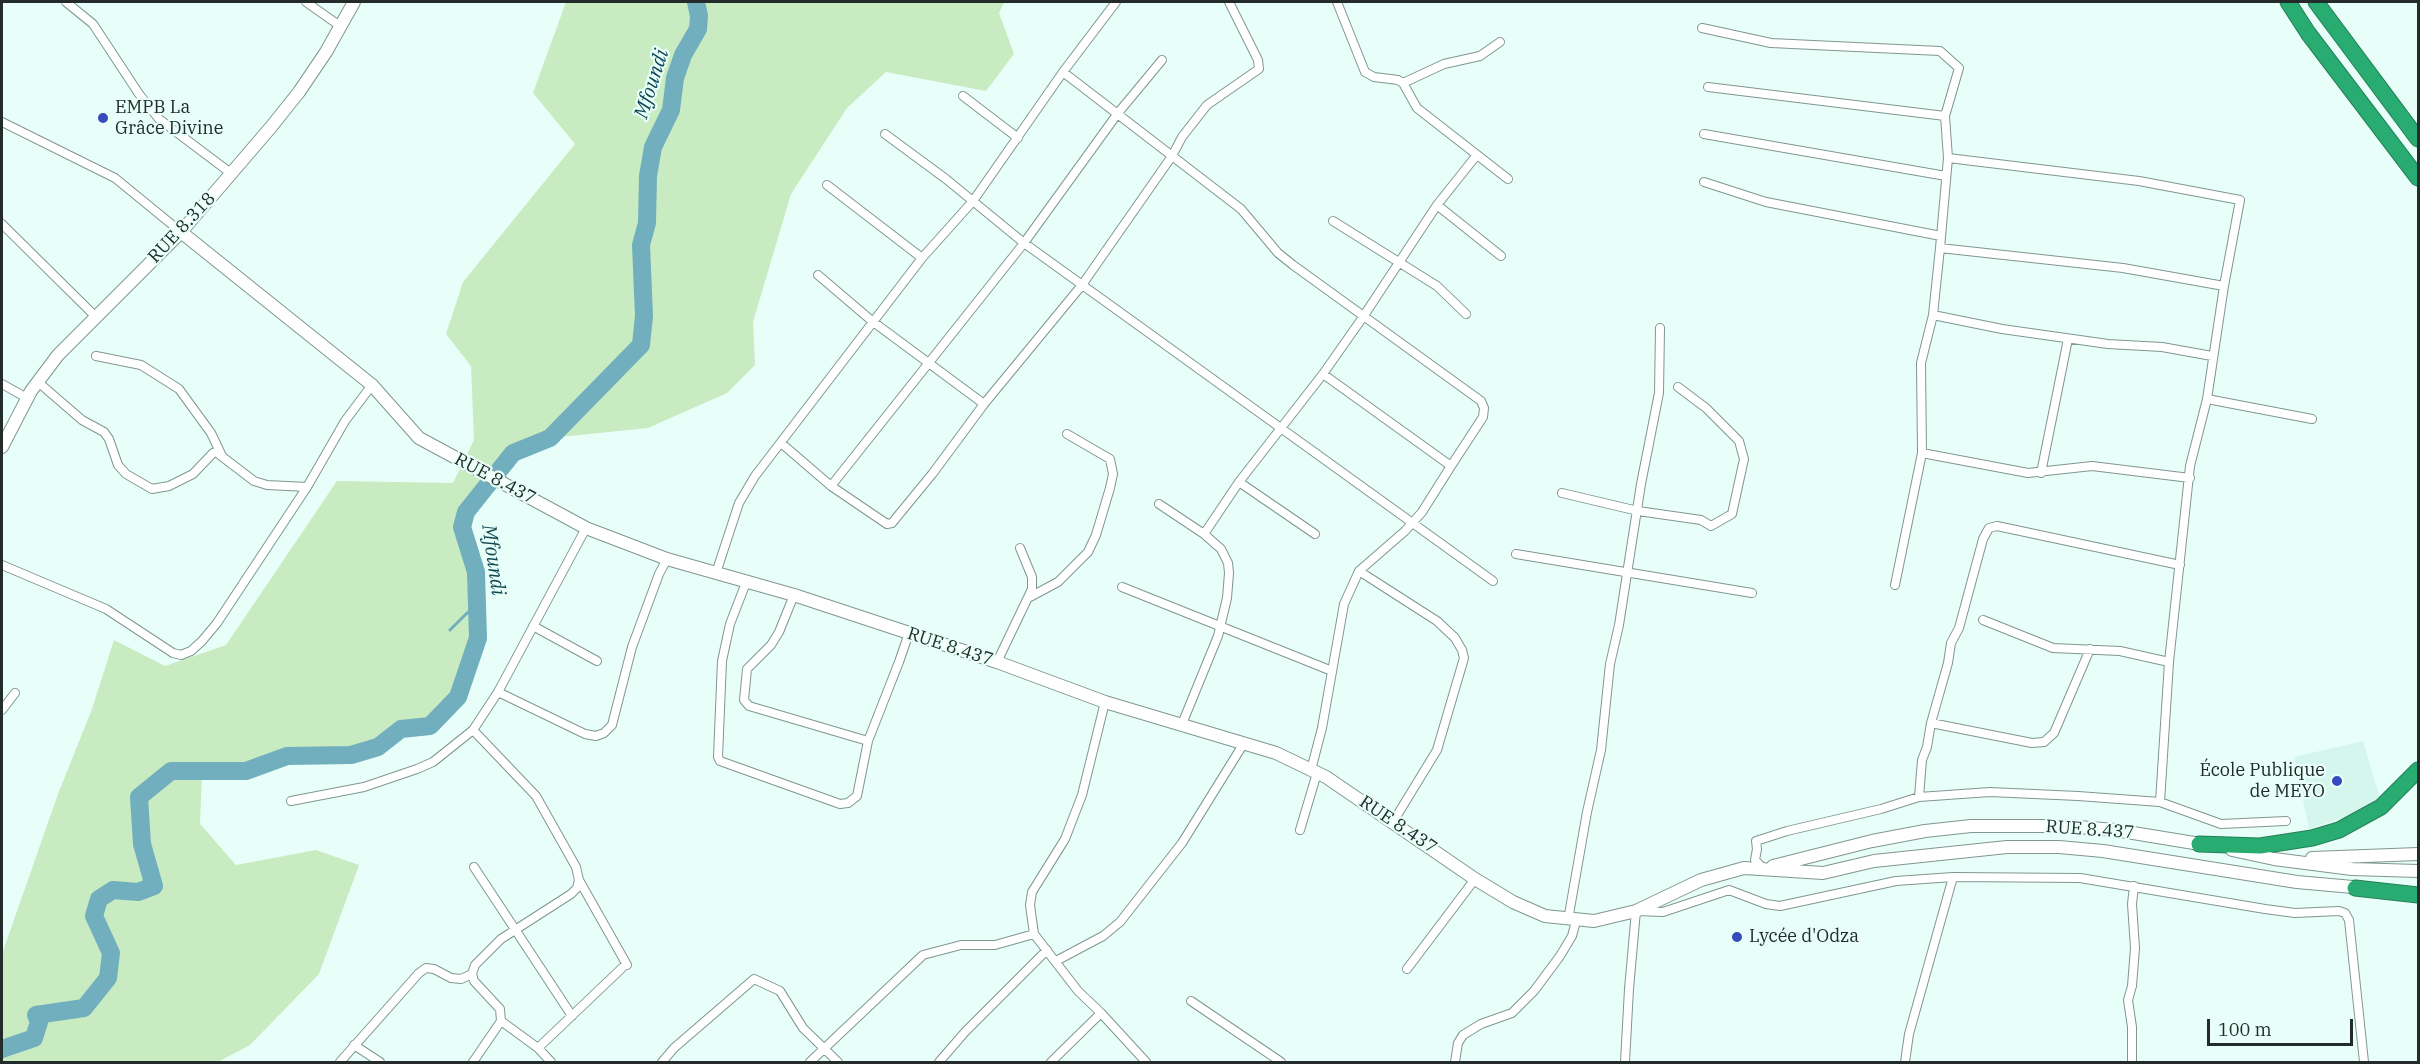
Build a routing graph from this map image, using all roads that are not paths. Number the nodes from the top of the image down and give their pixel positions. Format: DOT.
graph roads {
  1 [pos="66,2"];
  2 [pos="306,2"];
  3 [pos="354,2"];
  4 [pos="1116,2"];
  5 [pos="1228,2"];
  6 [pos="1337,2"];
  7 [pos="2288,2"];
  8 [pos="2316,2"];
  9 [pos="340,26"];
  10 [pos="1702,28"];
  11 [pos="1500,42"];
  12 [pos="1162,60"];
  13 [pos="1063,72"];
  14 [pos="1403,83"];
  15 [pos="1708,87"];
  16 [pos="963,96"];
  17 [pos="1118,113"];
  18 [pos="1945,116"];
  19 [pos="2,122"];
  20 [pos="885,134"];
  21 [pos="1704,134"];
  22 [pos="1018,138"];
  23 [pos="2418,139"];
  24 [pos="1172,156"];
  25 [pos="1476,156"];
  26 [pos="1948,158"];
  27 [pos="232,174"];
  28 [pos="1946,176"];
  29 [pos="1508,178"];
  30 [pos="2418,178"];
  31 [pos="1704,182"];
  32 [pos="827,185"];
  33 [pos="973,201"];
  34 [pos="1437,205"];
  35 [pos="1333,220"];
  36 [pos="2,224"];
  37 [pos="182,232"];
  38 [pos="1941,236"];
  39 [pos="1024,243"];
  40 [pos="1940,248"];
  41 [pos="1501,256"];
  42 [pos="922,258"];
  43 [pos="1399,262"];
  44 [pos="818,275"];
  45 [pos="1082,285"];
  46 [pos="2224,286"];
  47 [pos="1466,314"];
  48 [pos="1933,315"];
  49 [pos="96,316"];
  50 [pos="1363,317"];
  51 [pos="872,321"];
  52 [pos="1660,327"];
  53 [pos="2068,339"];
  54 [pos="96,356"];
  55 [pos="2212,356"];
  56 [pos="928,364"];
  57 [pos="1323,374"];
  58 [pos="38,382"];
  59 [pos="2,384"];
  60 [pos="372,385"];
  61 [pos="1678,387"];
  62 [pos="27,398"];
  63 [pos="2207,399"];
  64 [pos="984,404"];
  65 [pos="2312,419"];
  66 [pos="1280,426"];
  67 [pos="1067,434"];
  68 [pos="781,444"];
  69 [pos="2,447"];
  70 [pos="1922,453"];
  71 [pos="221,454"];
  72 [pos="1451,466"];
  73 [pos="2041,473"];
  74 [pos="2190,478"];
  75 [pos="1239,482"];
  76 [pos="831,486"];
  77 [pos="306,487"];
  78 [pos="1562,493"];
  79 [pos="1158,504"];
  80 [pos="1638,511"];
  81 [pos="1413,522"];
  82 [pos="586,528"];
  83 [pos="1204,534"];
  84 [pos="1315,534"];
  85 [pos="1020,548"];
  86 [pos="1516,554"];
  87 [pos="667,559"];
  88 [pos="2,565"];
  89 [pos="2181,565"];
  90 [pos="1359,571"];
  91 [pos="1628,571"];
  92 [pos="716,573"];
  93 [pos="747,580"];
  94 [pos="1493,581"];
  95 [pos="1895,585"];
  96 [pos="1122,587"];
  97 [pos="1752,593"];
  98 [pos="794,595"];
  99 [pos="1028,598"];
  100 [pos="1983,620"];
  101 [pos="533,626"];
  102 [pos="1220,627"];
  103 [pos="909,633"];
  104 [pos="2090,649"];
  105 [pos="597,661"];
  106 [pos="997,662"];
  107 [pos="2169,662"];
  108 [pos="1332,671"];
  109 [pos="498,692"];
  110 [pos="15,693"];
  111 [pos="1105,702"];
  112 [pos="2,710"];
  113 [pos="1931,723"];
  114 [pos="1182,724"];
  115 [pos="473,730"];
  116 [pos="868,741"];
  117 [pos="1244,743"];
  118 [pos="2418,770"];
  119 [pos="1314,771"];
  120 [pos="1919,797"];
  121 [pos="291,801"];
  122 [pos="2160,802"];
  123 [pos="1393,822"];
  124 [pos="2286,822"];
  125 [pos="1300,830"];
  126 [pos="2199,844"];
  127 [pos="2418,854"];
  128 [pos="2274,859"];
  129 [pos="474,867"];
  130 [pos="1763,868"];
  131 [pos="2418,871"];
  132 [pos="1953,877"];
  133 [pos="1475,879"];
  134 [pos="579,880"];
  135 [pos="2134,886"];
  136 [pos="2355,888"];
  137 [pos="2418,888"];
  138 [pos="2418,895"];
  139 [pos="1636,911"];
  140 [pos="1572,920"];
  141 [pos="515,931"];
  142 [pos="1034,934"];
  143 [pos="1047,950"];
  144 [pos="1056,961"];
  145 [pos="1407,969"];
  146 [pos="472,974"];
  147 [pos="1191,1001"];
  148 [pos="1101,1013"];
  149 [pos="572,1016"];
  150 [pos="501,1022"];
  151 [pos="354,1045"];
  152 [pos="538,1048"];
  153 [pos="825,1048"];
  154 [pos="339,1062"];
  155 [pos="380,1062"];
  156 [pos="473,1062"];
  157 [pos="551,1062"];
  158 [pos="662,1062"];
  159 [pos="810,1062"];
  160 [pos="838,1062"];
  161 [pos="939,1062"];
  162 [pos="1051,1062"];
  163 [pos="1146,1062"];
  164 [pos="1281,1062"];
  165 [pos="1455,1062"];
  166 [pos="1625,1062"];
  167 [pos="1905,1062"];
  168 [pos="2132,1062"];
  169 [pos="2364,1062"];
  1 -- 27 [label="street"];
  2 -- 9 [label="street"];
  3 -- 9 [label="main road, RUE 8.318"];
  4 -- 13 [label="street"];
  5 -- 24 [label="street"];
  6 -- 14 [label="street"];
  7 -- 30 [label="highway"];
  8 -- 23 [label="highway"];
  9 -- 27 [label="main road, RUE 8.318"];
  10 -- 18 [label="street"];
  11 -- 14 [label="street"];
  12 -- 17 [label="street"];
  13 -- 17 [label="street"];
  13 -- 22 [label="street"];
  14 -- 25 [label="street"];
  15 -- 18 [label="street"];
  16 -- 22 [label="street"];
  17 -- 24 [label="street"];
  17 -- 39 [label="street"];
  18 -- 26 [label="street"];
  19 -- 37 [label="street"];
  20 -- 33 [label="street"];
  21 -- 28 [label="street"];
  22 -- 33 [label="street"];
  24 -- 45 [label="street"];
  24 -- 50 [label="street"];
  25 -- 29 [label="street"];
  25 -- 34 [label="street"];
  26 -- 28 [label="street"];
  26 -- 46 [label="street"];
  27 -- 37 [label="main road, RUE 8.318"];
  28 -- 38 [label="street"];
  31 -- 38 [label="street"];
  32 -- 42 [label="street"];
  33 -- 39 [label="street"];
  33 -- 42 [label="street"];
  34 -- 41 [label="street"];
  34 -- 43 [label="street"];
  35 -- 43 [label="street"];
  36 -- 49 [label="street"];
  37 -- 49 [label="main road, RUE 8.318"];
  37 -- 60 [label="main road, RUE 8.437"];
  38 -- 40 [label="street"];
  39 -- 45 [label="street"];
  39 -- 56 [label="street"];
  40 -- 46 [label="street"];
  40 -- 48 [label="street"];
  42 -- 51 [label="street"];
  43 -- 47 [label="street"];
  43 -- 50 [label="street"];
  44 -- 51 [label="street"];
  45 -- 64 [label="street"];
  45 -- 66 [label="street"];
  46 -- 55 [label="street"];
  48 -- 53 [label="street"];
  48 -- 70 [label="street"];
  49 -- 58 [label="main road, RUE 8.318"];
  50 -- 57 [label="street"];
  50 -- 72 [label="street"];
  51 -- 56 [label="street"];
  51 -- 68 [label="street"];
  52 -- 80 [label="street"];
  53 -- 55 [label="street"];
  53 -- 73 [label="street"];
  54 -- 71 [label="street"];
  55 -- 63 [label="street"];
  56 -- 64 [label="street"];
  56 -- 76 [label="street"];
  57 -- 66 [label="street"];
  57 -- 72 [label="street"];
  58 -- 62 [label="main road, RUE 8.318"];
  58 -- 71 [label="street"];
  59 -- 62 [label="street"];
  60 -- 77 [label="street"];
  60 -- 82 [label="main road, RUE 8.437"];
  61 -- 80 [label="street"];
  62 -- 69 [label="main road, RUE 8.318"];
  63 -- 65 [label="street"];
  63 -- 74 [label="street"];
  64 -- 76 [label="street"];
  66 -- 75 [label="street"];
  66 -- 81 [label="street"];
  67 -- 99 [label="street"];
  68 -- 76 [label="street"];
  68 -- 92 [label="street"];
  70 -- 73 [label="street"];
  70 -- 95 [label="street"];
  71 -- 77 [label="street"];
  72 -- 81 [label="street"];
  73 -- 74 [label="street"];
  74 -- 89 [label="street"];
  75 -- 83 [label="street"];
  75 -- 84 [label="street"];
  77 -- 88 [label="street"];
  78 -- 80 [label="street"];
  79 -- 83 [label="street"];
  80 -- 91 [label="street"];
  81 -- 90 [label="street"];
  81 -- 94 [label="street"];
  82 -- 87 [label="main road, RUE 8.437"];
  82 -- 101 [label="street"];
  83 -- 102 [label="street"];
  85 -- 99 [label="street"];
  86 -- 91 [label="street"];
  87 -- 92 [label="main road, RUE 8.437"];
  87 -- 109 [label="street"];
  89 -- 107 [label="street"];
  89 -- 113 [label="street"];
  90 -- 108 [label="street"];
  90 -- 123 [label="street"];
  91 -- 97 [label="street"];
  91 -- 140 [label="street"];
  92 -- 93 [label="main road, RUE 8.437"];
  93 -- 98 [label="main road, RUE 8.437"];
  93 -- 116 [label="street"];
  96 -- 102 [label="street"];
  98 -- 103 [label="main road, RUE 8.437"];
  98 -- 116 [label="street"];
  99 -- 106 [label="street"];
  100 -- 104 [label="street"];
  101 -- 105 [label="street"];
  101 -- 109 [label="street"];
  102 -- 108 [label="street"];
  102 -- 114 [label="street"];
  103 -- 106 [label="main road, RUE 8.437"];
  103 -- 116 [label="street"];
  104 -- 107 [label="street"];
  104 -- 113 [label="street"];
  106 -- 111 [label="main road, RUE 8.437"];
  107 -- 122 [label="street"];
  108 -- 119 [label="street"];
  109 -- 115 [label="street"];
  110 -- 112 [label="street"];
  111 -- 114 [label="main road, RUE 8.437"];
  111 -- 142 [label="street"];
  113 -- 120 [label="street"];
  114 -- 117 [label="main road, RUE 8.437"];
  115 -- 121 [label="street"];
  115 -- 134 [label="street"];
  117 -- 119 [label="main road, RUE 8.437"];
  117 -- 144 [label="street"];
  118 -- 126 [label="highway"];
  119 -- 123 [label="main road, RUE 8.437"];
  119 -- 125 [label="street"];
  120 -- 122 [label="street"];
  120 -- 130 [label="street"];
  122 -- 124 [label="street"];
  123 -- 133 [label="main road, RUE 8.437"];
  126 -- 128 [label="main road, RUE 8.437"];
  126 -- 130 [label="main road, RUE 8.437"];
  127 -- 128 [label="main road"];
  128 -- 131 [label="main road, RUE 8.437"];
  129 -- 141 [label="street"];
  130 -- 136 [label="main road, RUE 8.437"];
  130 -- 139 [label="main road, RUE 8.437"];
  132 -- 135 [label="street"];
  132 -- 139 [label="street"];
  132 -- 167 [label="street"];
  133 -- 140 [label="main road, RUE 8.437"];
  133 -- 145 [label="street"];
  134 -- 141 [label="street"];
  134 -- 149 [label="street"];
  135 -- 168 [label="street"];
  135 -- 169 [label="street"];
  136 -- 137 [label="main road, RUE 8.437"];
  136 -- 138 [label="highway"];
  139 -- 140 [label="main road, RUE 8.437"];
  139 -- 166 [label="street"];
  140 -- 165 [label="street"];
  141 -- 146 [label="street"];
  141 -- 149 [label="street"];
  142 -- 143 [label="street"];
  142 -- 153 [label="street"];
  143 -- 144 [label="street"];
  143 -- 161 [label="street"];
  144 -- 148 [label="street"];
  146 -- 150 [label="street"];
  146 -- 151 [label="street"];
  147 -- 164 [label="street"];
  148 -- 162 [label="street"];
  148 -- 163 [label="street"];
  149 -- 152 [label="street"];
  150 -- 152 [label="street"];
  150 -- 156 [label="street"];
  151 -- 154 [label="street"];
  151 -- 155 [label="street"];
  152 -- 157 [label="street"];
  153 -- 158 [label="street"];
  153 -- 159 [label="street"];
  153 -- 160 [label="street"];
}
